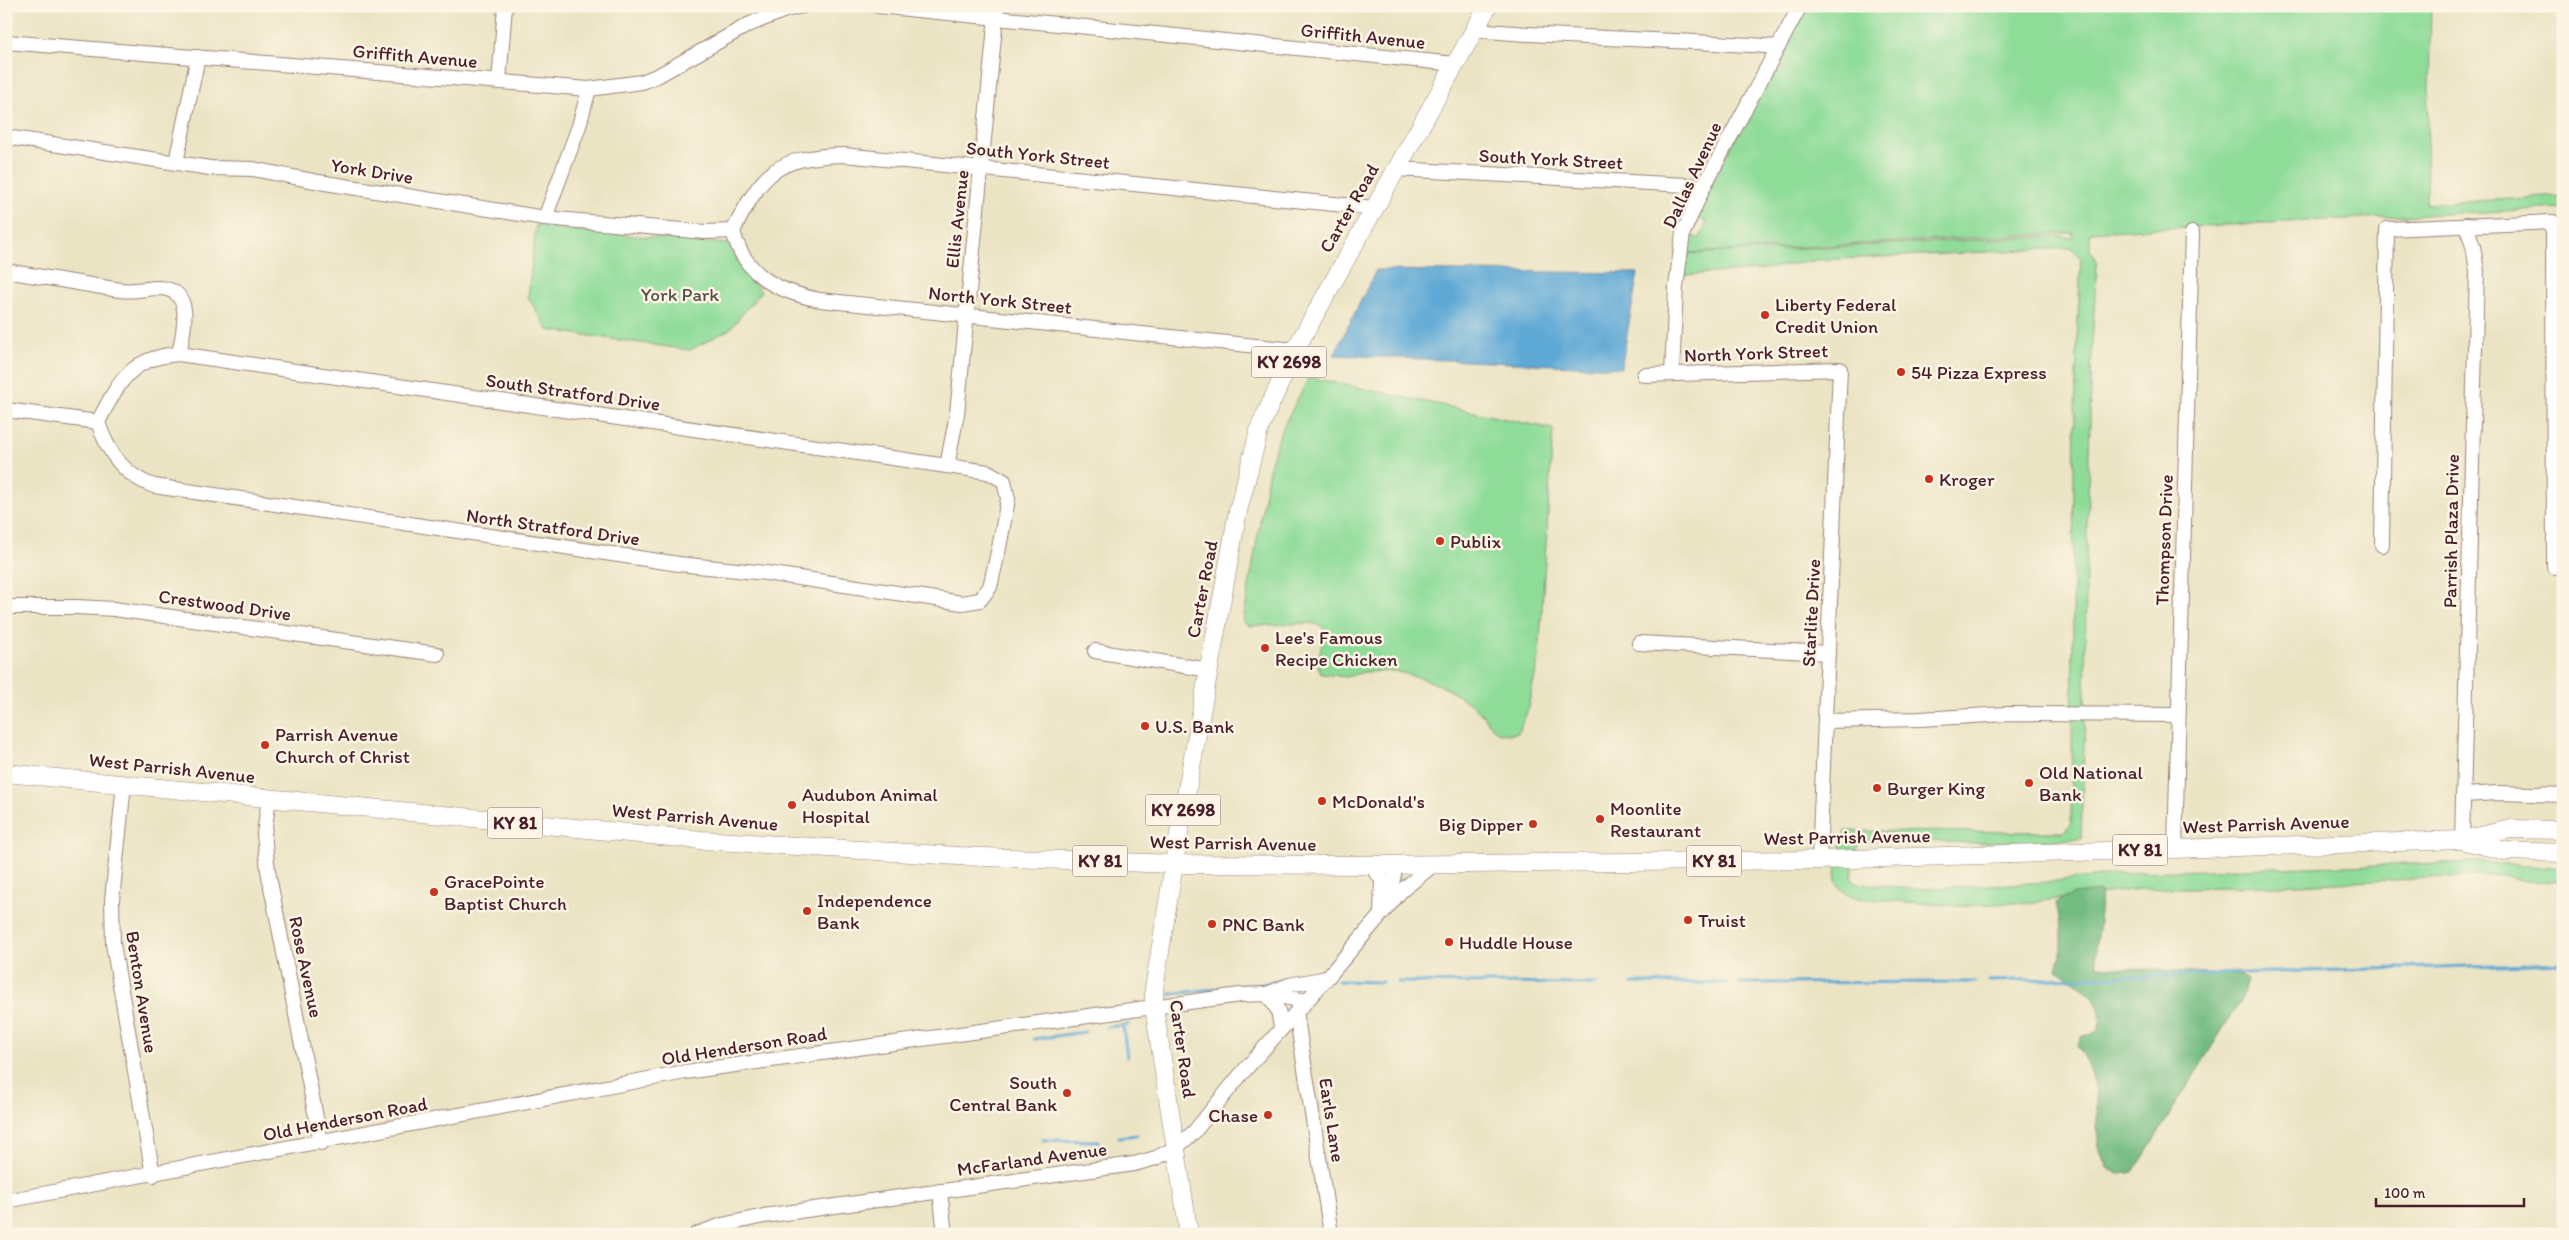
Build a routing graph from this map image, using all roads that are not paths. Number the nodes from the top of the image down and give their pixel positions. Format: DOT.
graph roads {
  1 [pos="505,6"];
  2 [pos="803,6"];
  3 [pos="878,6"];
  4 [pos="1488,6"];
  5 [pos="1800,6"];
  6 [pos="997,12"];
  7 [pos="1474,30"];
  8 [pos="6,42"];
  9 [pos="1778,47"];
  10 [pos="198,57"];
  11 [pos="1455,64"];
  12 [pos="498,82"];
  13 [pos="589,89"];
  14 [pos="6,137"];
  15 [pos="176,162"];
  16 [pos="981,168"];
  17 [pos="1396,169"];
  18 [pos="1704,186"];
  19 [pos="1374,208"];
  20 [pos="545,218"];
  21 [pos="2466,225"];
  22 [pos="733,232"];
  23 [pos="2192,233"];
  24 [pos="6,271"];
  25 [pos="967,316"];
  26 [pos="1295,350"];
  27 [pos="179,354"];
  28 [pos="1840,369"];
  29 [pos="1672,374"];
  30 [pos="1644,375"];
  31 [pos="6,410"];
  32 [pos="98,422"];
  33 [pos="947,466"];
  34 [pos="2382,545"];
  35 [pos="999,548"];
  36 [pos="2554,567"];
  37 [pos="6,607"];
  38 [pos="1639,643"];
  39 [pos="1095,651"];
  40 [pos="1828,653"];
  41 [pos="437,654"];
  42 [pos="1209,670"];
  43 [pos="2178,715"];
  44 [pos="1825,721"];
  45 [pos="6,773"];
  46 [pos="124,784"];
  47 [pos="2563,795"];
  48 [pos="2463,796"];
  49 [pos="269,798"];
  50 [pos="2563,830"];
  51 [pos="2462,840"];
  52 [pos="2175,848"];
  53 [pos="2563,853"];
  54 [pos="1819,860"];
  55 [pos="1175,864"];
  56 [pos="1434,864"];
  57 [pos="1371,865"];
  58 [pos="1396,865"];
  59 [pos="1381,913"];
  60 [pos="1328,978"];
  61 [pos="1267,994"];
  62 [pos="1306,1001"];
  63 [pos="1154,1007"];
  64 [pos="1296,1012"];
  65 [pos="1281,1027"];
  66 [pos="321,1143"];
  67 [pos="1177,1147"];
  68 [pos="153,1174"];
  69 [pos="940,1191"];
  70 [pos="6,1201"];
  71 [pos="697,1234"];
  72 [pos="945,1234"];
  73 [pos="1189,1234"];
  74 [pos="1331,1234"];
  1 -- 12 [label="street"];
  2 -- 13 [label="street, Griffith Avenue"];
  3 -- 6 [label="street, Griffith Avenue"];
  4 -- 7 [label="main road, Carter Road / KY 2698"];
  5 -- 9 [label="street, Dallas Avenue"];
  6 -- 11 [label="street, Griffith Avenue"];
  6 -- 16 [label="street, Ellis Avenue"];
  7 -- 9 [label="street"];
  7 -- 11 [label="main road, Carter Road / KY 2698"];
  8 -- 10 [label="street, Griffith Avenue"];
  9 -- 18 [label="street, Dallas Avenue"];
  10 -- 12 [label="street, Griffith Avenue"];
  10 -- 15 [label="street"];
  11 -- 17 [label="main road, Carter Road / KY 2698"];
  12 -- 13 [label="street, Griffith Avenue"];
  13 -- 20 [label="street"];
  14 -- 15 [label="street, York Drive"];
  15 -- 20 [label="street, York Drive"];
  16 -- 19 [label="street, South York Street"];
  16 -- 22 [label="street, South York Street"];
  16 -- 25 [label="street, Ellis Avenue"];
  17 -- 18 [label="street, South York Street"];
  17 -- 19 [label="main road, Carter Road / KY 2698"];
  18 -- 29 [label="street, Dallas Avenue"];
  19 -- 26 [label="main road, Carter Road / KY 2698"];
  20 -- 22 [label="street, York Drive"];
  21 -- 34 [label="street"];
  21 -- 36 [label="street"];
  21 -- 48 [label="street, Parrish Plaza Drive"];
  22 -- 25 [label="street, North York Street"];
  23 -- 43 [label="street, Thompson Drive"];
  24 -- 27 [label="street"];
  25 -- 26 [label="street, North York Street"];
  25 -- 33 [label="street, Ellis Avenue"];
  26 -- 42 [label="main road, Carter Road / KY 2698"];
  27 -- 32 [label="street, South Stratford Drive"];
  27 -- 33 [label="street, South Stratford Drive"];
  28 -- 29 [label="street, North York Street"];
  28 -- 40 [label="street, Starlite Drive"];
  29 -- 30 [label="street, North York Street"];
  31 -- 32 [label="street"];
  32 -- 35 [label="street, North Stratford Drive"];
  33 -- 35 [label="street, South Stratford Drive"];
  37 -- 41 [label="street, Crestwood Drive"];
  38 -- 40 [label="street"];
  39 -- 42 [label="street"];
  40 -- 44 [label="street, Starlite Drive"];
  42 -- 55 [label="main road, Carter Road / KY 2698"];
  43 -- 44 [label="street"];
  43 -- 52 [label="street, Thompson Drive"];
  44 -- 54 [label="street, Starlite Drive"];
  45 -- 46 [label="main road, West Parrish Avenue / KY 81"];
  46 -- 49 [label="main road, West Parrish Avenue / KY 81"];
  46 -- 68 [label="street, Benton Avenue"];
  47 -- 48 [label="street"];
  48 -- 51 [label="street, Parrish Plaza Drive"];
  49 -- 55 [label="main road, West Parrish Avenue / KY 81"];
  49 -- 66 [label="street, Rose Avenue"];
  50 -- 51 [label="main road, West Parrish Avenue / KY 81"];
  51 -- 52 [label="main road, West Parrish Avenue / KY 81"];
  51 -- 53 [label="main road, West Parrish Avenue / KY 81"];
  52 -- 54 [label="main road, West Parrish Avenue / KY 81"];
  54 -- 56 [label="main road, West Parrish Avenue / KY 81"];
  55 -- 57 [label="main road, West Parrish Avenue / KY 81"];
  55 -- 63 [label="main road, Carter Road"];
  56 -- 58 [label="main road, West Parrish Avenue / KY 81"];
  56 -- 59 [label="street"];
  57 -- 58 [label="main road, West Parrish Avenue / KY 81"];
  57 -- 59 [label="street"];
  58 -- 59 [label="street"];
  59 -- 60 [label="street"];
  60 -- 61 [label="street"];
  60 -- 62 [label="street"];
  61 -- 62 [label="street, Old Henderson Road"];
  61 -- 63 [label="street, Old Henderson Road"];
  61 -- 65 [label="street"];
  62 -- 64 [label="street, McFarland Avenue"];
  63 -- 66 [label="street, Old Henderson Road"];
  63 -- 67 [label="main road, Carter Road"];
  64 -- 65 [label="street, McFarland Avenue"];
  64 -- 74 [label="street, Earls Lane"];
  65 -- 67 [label="street, McFarland Avenue"];
  66 -- 68 [label="street, Old Henderson Road"];
  67 -- 69 [label="street, McFarland Avenue"];
  67 -- 73 [label="main road, Carter Road"];
  68 -- 70 [label="street, Old Henderson Road"];
  69 -- 71 [label="street, McFarland Avenue"];
  69 -- 72 [label="street"];
}
